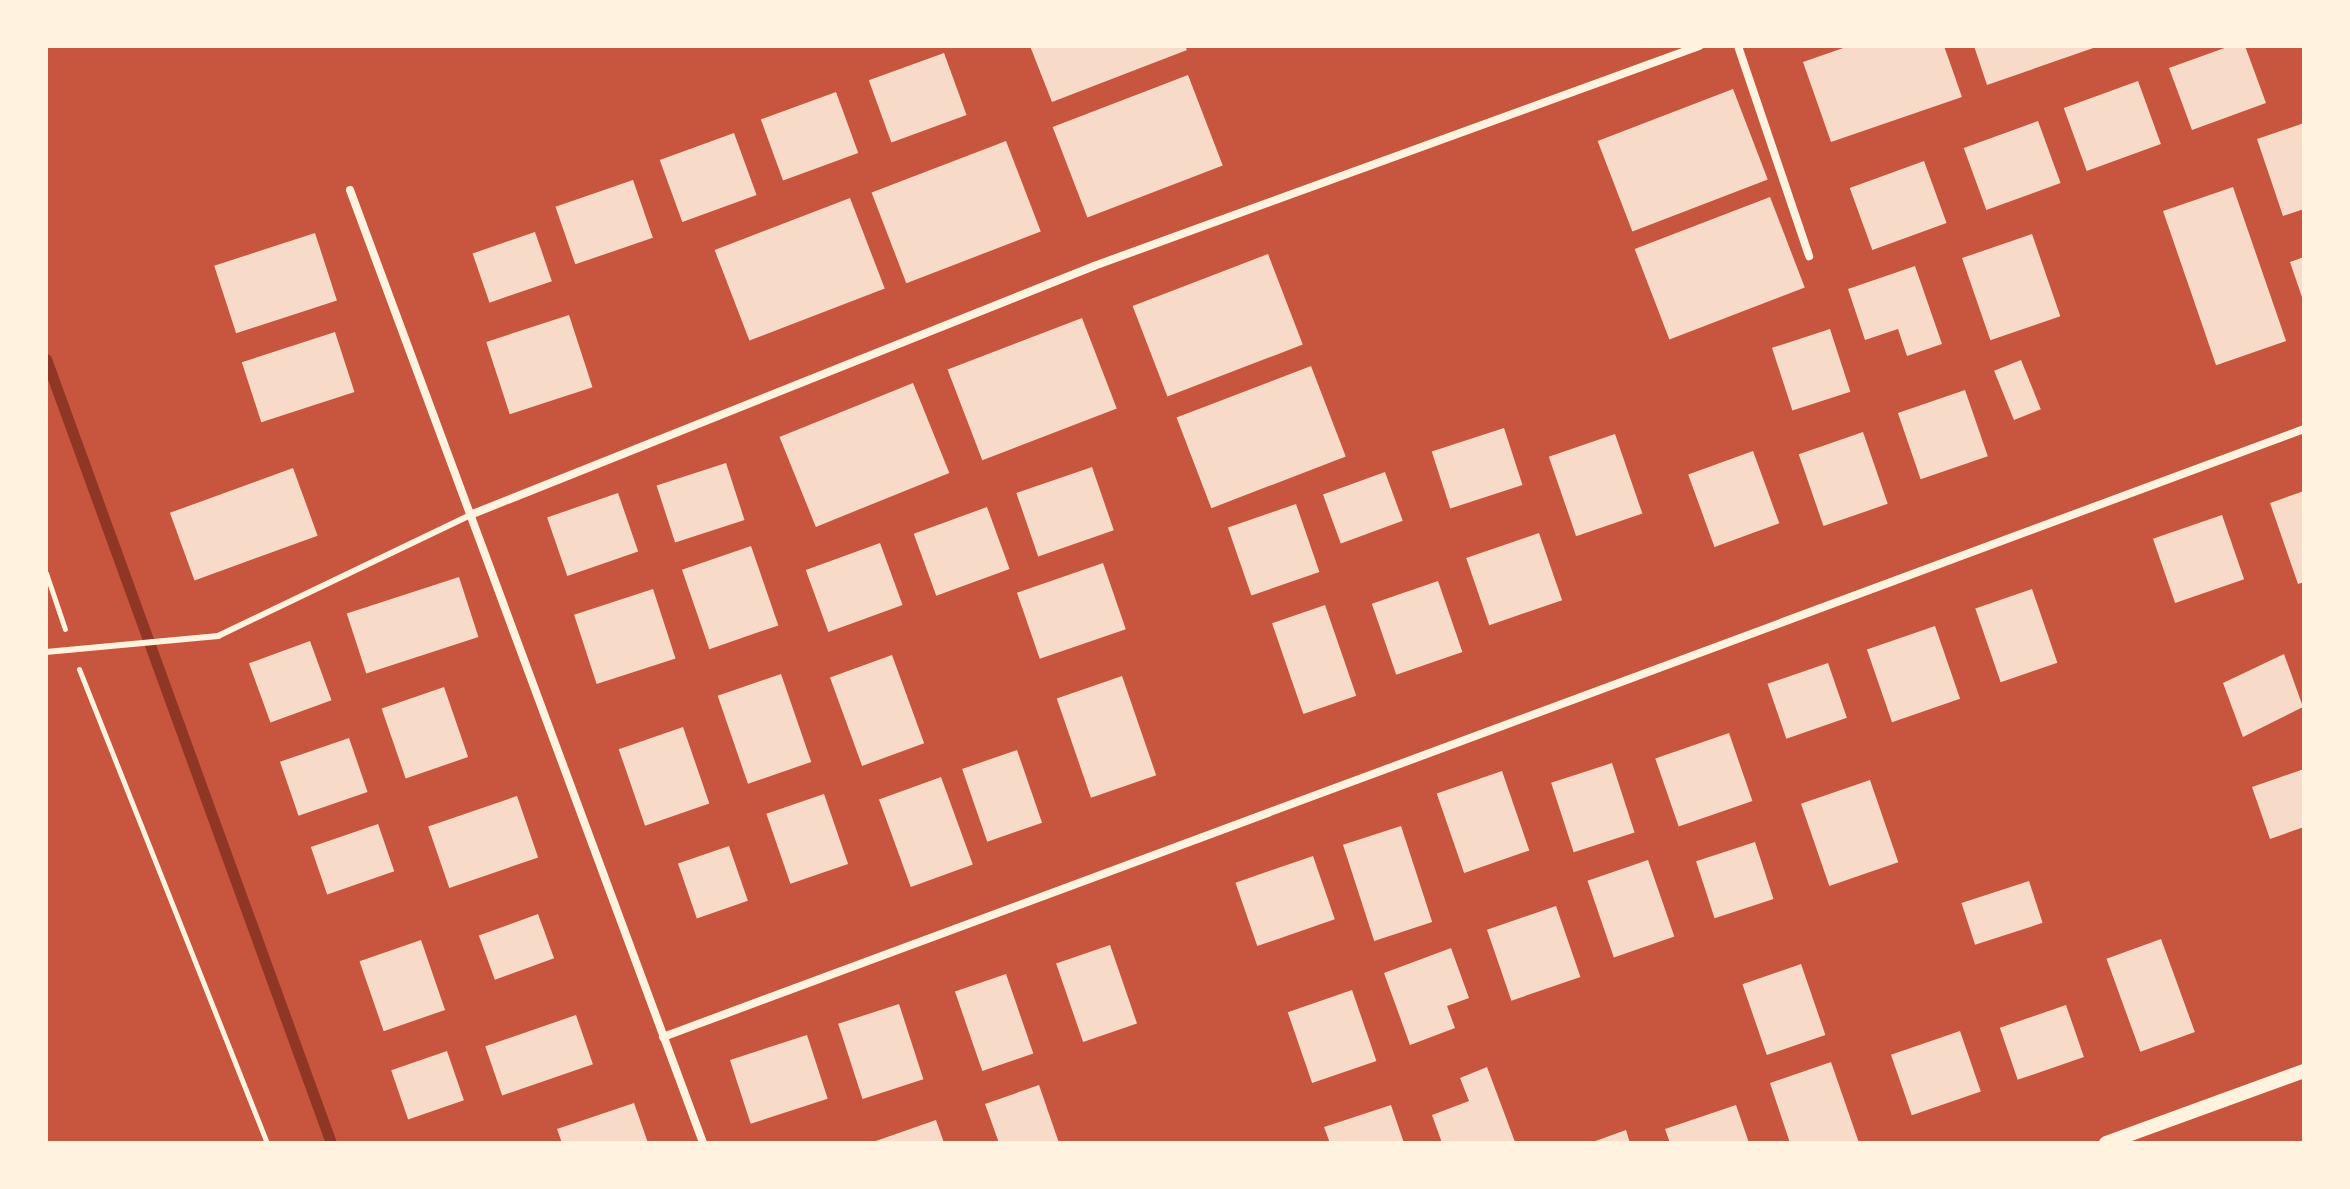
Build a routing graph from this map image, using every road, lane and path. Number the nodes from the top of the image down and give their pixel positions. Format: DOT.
graph roads {
  1 [pos="1699,46"];
  2 [pos="1738,46"];
  3 [pos="350,190"];
  4 [pos="1809,256"];
  5 [pos="2304,429"];
  6 [pos="470,515"];
  7 [pos="46,573"];
  8 [pos="70,646"];
  9 [pos="46,652"];
  10 [pos="663,1037"];
  11 [pos="2304,1071"];
  12 [pos="267,1143"];
  13 [pos="703,1143"];
  14 [pos="2106,1143"];
  1 -- 6 [label="street"];
  2 -- 4 [label="street"];
  3 -- 6 [label="street"];
  5 -- 10 [label="street"];
  6 -- 8 [label="lane"];
  6 -- 10 [label="street"];
  7 -- 8 [label="path"];
  8 -- 9 [label="lane"];
  8 -- 12 [label="path"];
  10 -- 13 [label="street"];
  11 -- 14 [label="street"];
}
